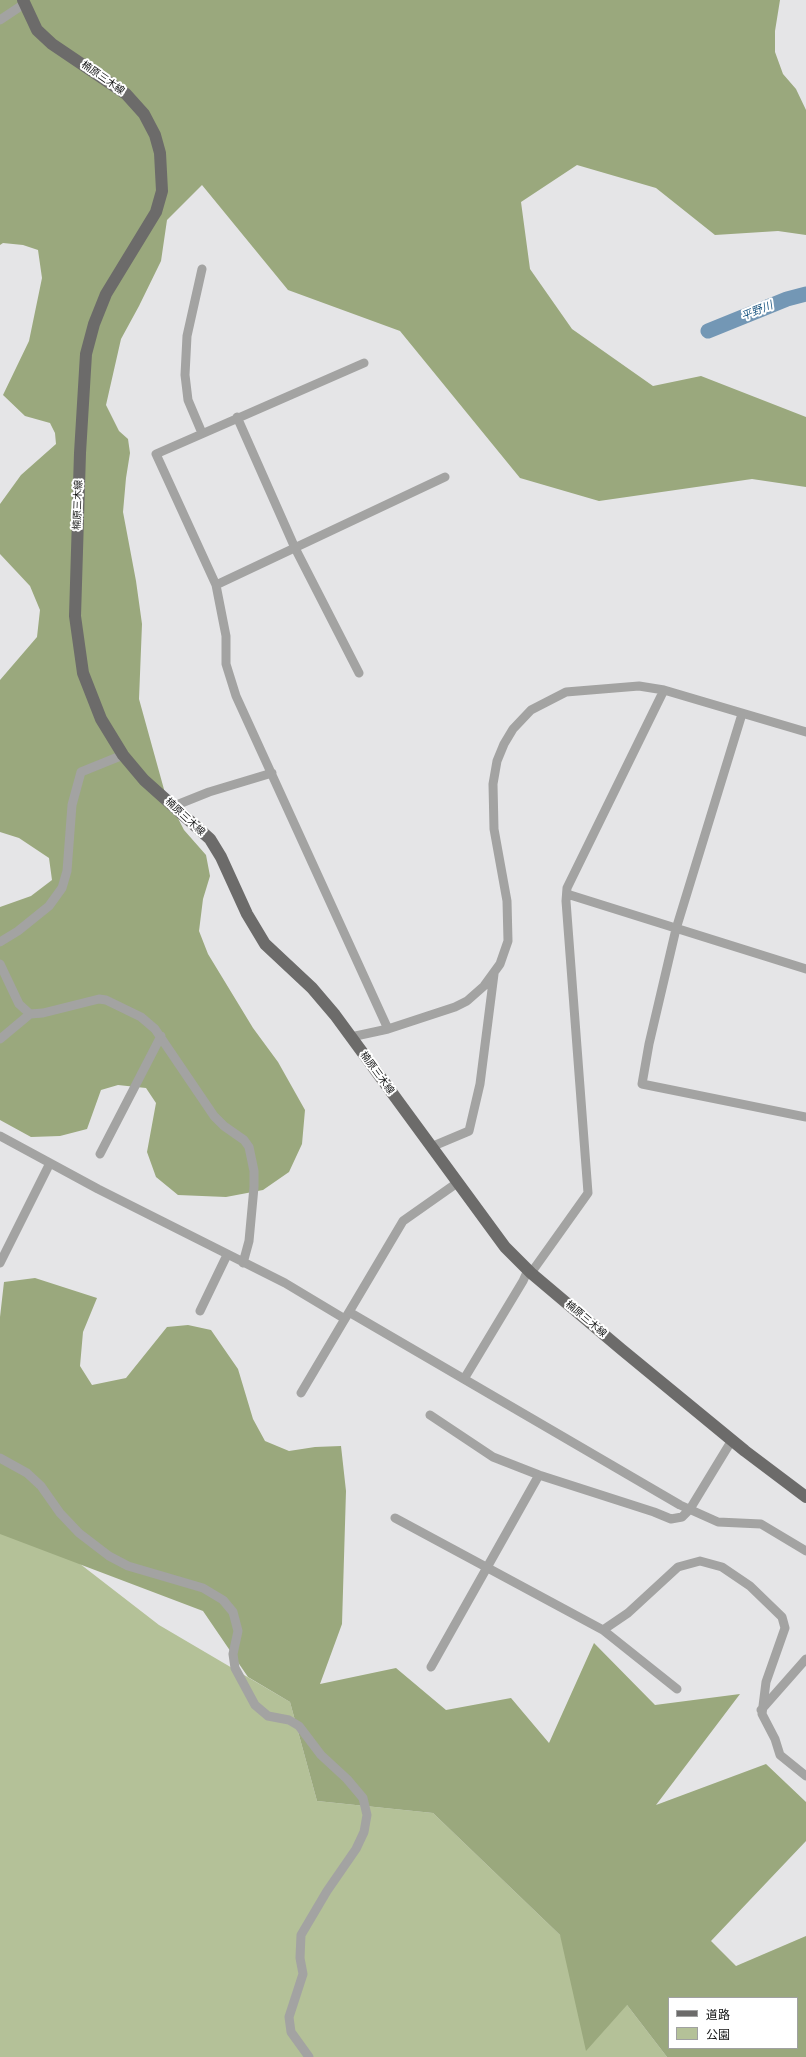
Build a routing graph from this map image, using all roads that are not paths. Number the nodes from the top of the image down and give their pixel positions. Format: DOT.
graph roads {
  1 [pos="23,2"];
  2 [pos="0,20"];
  3 [pos="202,269"];
  4 [pos="364,363"];
  5 [pos="237,417"];
  6 [pos="202,433"];
  7 [pos="445,477"];
  8 [pos="295,548"];
  9 [pos="216,585"];
  10 [pos="359,673"];
  11 [pos="664,690"];
  12 [pos="742,714"];
  13 [pos="806,732"];
  14 [pos="123,755"];
  15 [pos="272,773"];
  16 [pos="174,806"];
  17 [pos="567,894"];
  18 [pos="676,929"];
  19 [pos="0,942"];
  20 [pos="0,964"];
  21 [pos="806,969"];
  22 [pos="494,972"];
  23 [pos="30,1014"];
  24 [pos="388,1028"];
  25 [pos="161,1036"];
  26 [pos="351,1037"];
  27 [pos="0,1039"];
  28 [pos="806,1117"];
  29 [pos="0,1136"];
  30 [pos="431,1147"];
  31 [pos="100,1154"];
  32 [pos="50,1163"];
  33 [pos="457,1183"];
  34 [pos="227,1255"];
  35 [pos="0,1263"];
  36 [pos="244,1263"];
  37 [pos="529,1272"];
  38 [pos="200,1311"];
  39 [pos="347,1315"];
  40 [pos="464,1379"];
  41 [pos="301,1393"];
  42 [pos="430,1415"];
  43 [pos="732,1440"];
  44 [pos="0,1458"];
  45 [pos="539,1475"];
  46 [pos="806,1497"];
  47 [pos="690,1509"];
  48 [pos="395,1518"];
  49 [pos="806,1551"];
  50 [pos="487,1567"];
  51 [pos="603,1630"];
  52 [pos="806,1659"];
  53 [pos="431,1667"];
  54 [pos="677,1689"];
  55 [pos="761,1710"];
  56 [pos="806,1776"];
  57 [pos="309,2057"];
  1 -- 2 [label="street"];
  1 -- 14 [label="main road, 楠原三木線"];
  3 -- 6 [label="street"];
  4 -- 5 [label="street"];
  5 -- 6 [label="street"];
  5 -- 8 [label="street"];
  6 -- 9 [label="street"];
  7 -- 8 [label="street"];
  8 -- 9 [label="street"];
  8 -- 10 [label="street"];
  9 -- 15 [label="street"];
  11 -- 12 [label="street"];
  11 -- 17 [label="street"];
  11 -- 22 [label="street"];
  12 -- 13 [label="street"];
  12 -- 18 [label="street"];
  14 -- 16 [label="main road, 楠原三木線"];
  14 -- 19 [label="street"];
  15 -- 16 [label="street"];
  15 -- 24 [label="street"];
  16 -- 26 [label="main road, 楠原三木線"];
  17 -- 18 [label="street"];
  17 -- 37 [label="street"];
  18 -- 21 [label="street"];
  18 -- 28 [label="street"];
  20 -- 23 [label="street"];
  22 -- 24 [label="street"];
  22 -- 30 [label="street"];
  23 -- 25 [label="street"];
  23 -- 27 [label="street"];
  24 -- 26 [label="street"];
  25 -- 31 [label="street"];
  25 -- 36 [label="street"];
  26 -- 30 [label="main road, 楠原三木線"];
  29 -- 32 [label="street"];
  30 -- 33 [label="main road, 楠原三木線"];
  32 -- 34 [label="street"];
  32 -- 35 [label="street"];
  33 -- 37 [label="main road, 楠原三木線"];
  33 -- 39 [label="street"];
  34 -- 36 [label="street"];
  34 -- 38 [label="street"];
  36 -- 39 [label="street"];
  37 -- 40 [label="street"];
  37 -- 43 [label="main road, 楠原三木線"];
  39 -- 40 [label="street"];
  39 -- 41 [label="street"];
  40 -- 47 [label="street"];
  42 -- 45 [label="street"];
  43 -- 46 [label="main road, 楠原三木線"];
  43 -- 47 [label="street"];
  44 -- 57 [label="street"];
  45 -- 47 [label="street"];
  45 -- 50 [label="street"];
  47 -- 49 [label="street"];
  48 -- 50 [label="street"];
  50 -- 51 [label="street"];
  50 -- 53 [label="street"];
  51 -- 54 [label="street"];
  51 -- 55 [label="street"];
  52 -- 55 [label="street"];
  55 -- 56 [label="street"];
}
